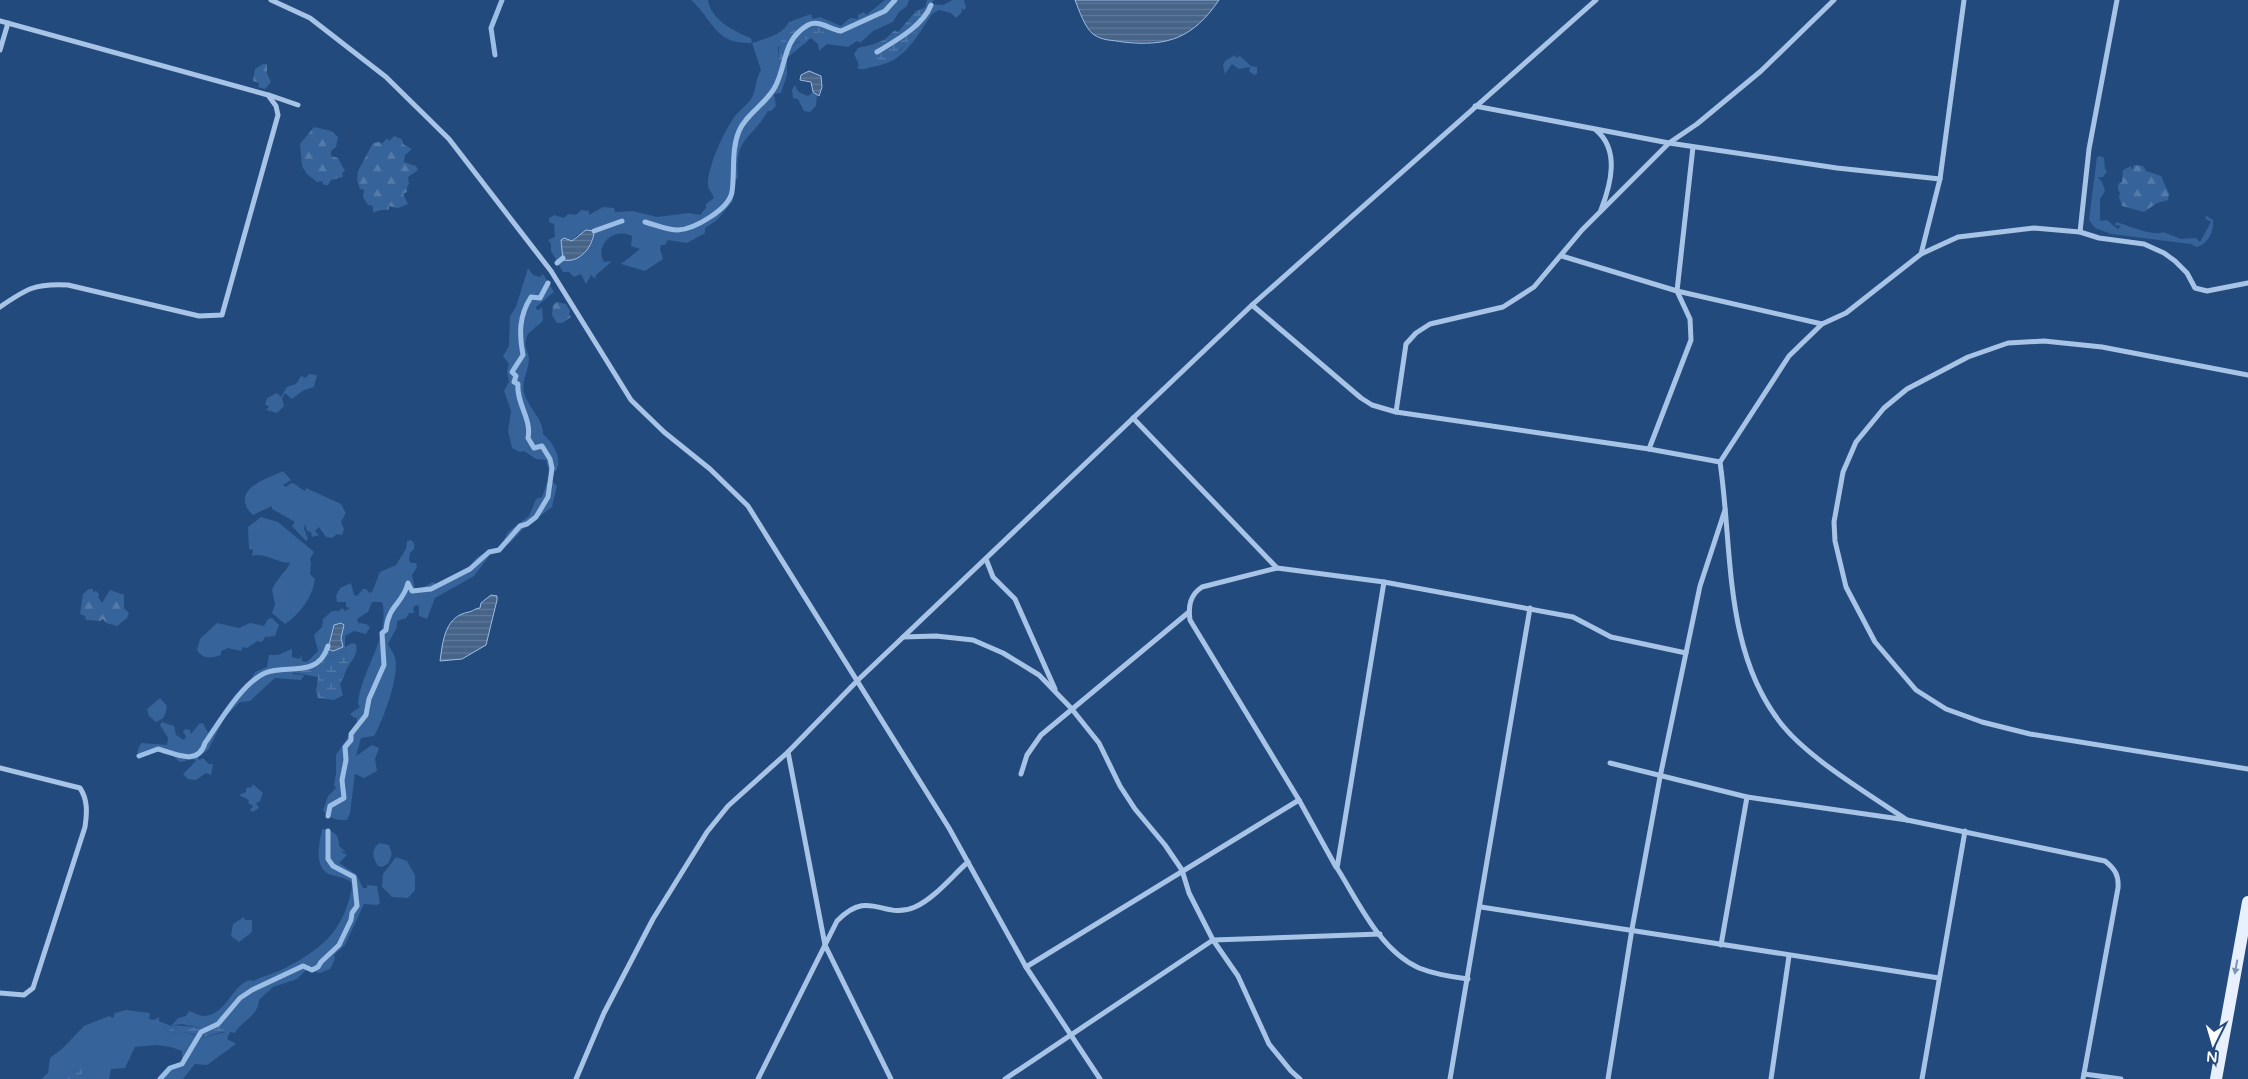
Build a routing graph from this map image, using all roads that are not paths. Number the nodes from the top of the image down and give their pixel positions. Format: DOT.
graph roads {
  1 [pos="271,0"];
  2 [pos="1596,0"];
  3 [pos="1834,0"];
  4 [pos="1964,0"];
  5 [pos="2117,0"];
  6 [pos="0,21"];
  7 [pos="8,23"];
  8 [pos="0,50"];
  9 [pos="268,95"];
  10 [pos="298,105"];
  11 [pos="1475,106"];
  12 [pos="1596,130"];
  13 [pos="1669,144"];
  14 [pos="1693,147"];
  15 [pos="1940,179"];
  16 [pos="1600,212"];
  17 [pos="2080,232"];
  18 [pos="1920,254"];
  19 [pos="1562,256"];
  20 [pos="2248,283"];
  21 [pos="1677,291"];
  22 [pos="1252,304"];
  23 [pos="0,307"];
  24 [pos="1822,324"];
  25 [pos="2248,375"];
  26 [pos="1396,412"];
  27 [pos="1133,418"];
  28 [pos="1649,449"];
  29 [pos="1720,462"];
  30 [pos="1726,507"];
  31 [pos="986,559"];
  32 [pos="1276,568"];
  33 [pos="1384,582"];
  34 [pos="1530,608"];
  35 [pos="1189,612"];
  36 [pos="903,637"];
  37 [pos="1686,653"];
  38 [pos="858,680"];
  39 [pos="1056,692"];
  40 [pos="1071,708"];
  41 [pos="788,752"];
  42 [pos="1610,763"];
  43 [pos="0,768"];
  44 [pos="2248,769"];
  45 [pos="1021,774"];
  46 [pos="1660,777"];
  47 [pos="1747,797"];
  48 [pos="1299,800"];
  49 [pos="1907,820"];
  50 [pos="1965,831"];
  51 [pos="968,862"];
  52 [pos="1336,868"];
  53 [pos="1182,870"];
  54 [pos="2248,902"];
  55 [pos="1481,907"];
  56 [pos="1632,929"];
  57 [pos="1380,934"];
  58 [pos="1213,940"];
  59 [pos="825,945"];
  60 [pos="1721,945"];
  61 [pos="1789,956"];
  62 [pos="1026,967"];
  63 [pos="1939,978"];
  64 [pos="1468,979"];
  65 [pos="0,993"];
  66 [pos="1072,1036"];
  67 [pos="2084,1077"];
  68 [pos="576,1079"];
  69 [pos="758,1079"];
  70 [pos="891,1079"];
  71 [pos="1005,1079"];
  72 [pos="1100,1079"];
  73 [pos="1300,1079"];
  74 [pos="1450,1079"];
  75 [pos="1608,1079"];
  76 [pos="1771,1079"];
  77 [pos="1922,1079"];
  78 [pos="2121,1079"];
  79 [pos="2216,1079"];
  1 -- 38 [label="street"];
  2 -- 11 [label="street"];
  3 -- 13 [label="street"];
  4 -- 15 [label="street"];
  5 -- 17 [label="street"];
  6 -- 7 [label="street"];
  7 -- 8 [label="street"];
  7 -- 9 [label="street"];
  9 -- 10 [label="street"];
  9 -- 23 [label="street"];
  11 -- 12 [label="street"];
  11 -- 22 [label="street"];
  12 -- 13 [label="street"];
  12 -- 16 [label="street"];
  13 -- 14 [label="street"];
  13 -- 16 [label="street"];
  14 -- 15 [label="street"];
  14 -- 21 [label="street"];
  15 -- 18 [label="street"];
  16 -- 19 [label="street"];
  17 -- 18 [label="street"];
  17 -- 20 [label="street"];
  18 -- 24 [label="street"];
  19 -- 21 [label="street"];
  19 -- 26 [label="street"];
  21 -- 24 [label="street"];
  21 -- 28 [label="street"];
  22 -- 26 [label="street"];
  22 -- 27 [label="street"];
  24 -- 29 [label="street"];
  25 -- 44 [label="street"];
  26 -- 28 [label="street"];
  27 -- 31 [label="street"];
  27 -- 32 [label="street"];
  28 -- 29 [label="street"];
  29 -- 30 [label="street"];
  30 -- 37 [label="street"];
  30 -- 49 [label="street"];
  31 -- 36 [label="street"];
  31 -- 39 [label="street"];
  32 -- 33 [label="street"];
  32 -- 35 [label="street"];
  33 -- 34 [label="street"];
  33 -- 52 [label="street"];
  34 -- 37 [label="street"];
  34 -- 55 [label="street"];
  35 -- 40 [label="street"];
  35 -- 48 [label="street"];
  36 -- 38 [label="street"];
  36 -- 39 [label="street"];
  37 -- 46 [label="street"];
  38 -- 41 [label="street"];
  38 -- 51 [label="street"];
  39 -- 40 [label="street"];
  40 -- 45 [label="street"];
  40 -- 53 [label="street"];
  41 -- 59 [label="street"];
  41 -- 68 [label="street"];
  42 -- 46 [label="street"];
  43 -- 65 [label="street"];
  46 -- 47 [label="street"];
  46 -- 56 [label="street"];
  47 -- 49 [label="street"];
  47 -- 60 [label="street"];
  48 -- 52 [label="street"];
  48 -- 53 [label="street"];
  49 -- 50 [label="street"];
  50 -- 63 [label="street"];
  50 -- 67 [label="street"];
  51 -- 59 [label="street"];
  51 -- 62 [label="street"];
  52 -- 57 [label="street"];
  53 -- 58 [label="street"];
  53 -- 62 [label="street"];
  54 -- 79 [label="main road, one-way"];
  55 -- 56 [label="street"];
  55 -- 64 [label="street"];
  56 -- 60 [label="street"];
  56 -- 75 [label="street"];
  57 -- 58 [label="street"];
  57 -- 64 [label="street"];
  58 -- 66 [label="street"];
  58 -- 73 [label="street"];
  59 -- 69 [label="street"];
  59 -- 70 [label="street"];
  60 -- 61 [label="street"];
  61 -- 63 [label="street"];
  61 -- 76 [label="street"];
  62 -- 66 [label="street"];
  63 -- 77 [label="street"];
  64 -- 74 [label="street"];
  66 -- 71 [label="street"];
  66 -- 72 [label="street"];
  67 -- 78 [label="street"];
}
